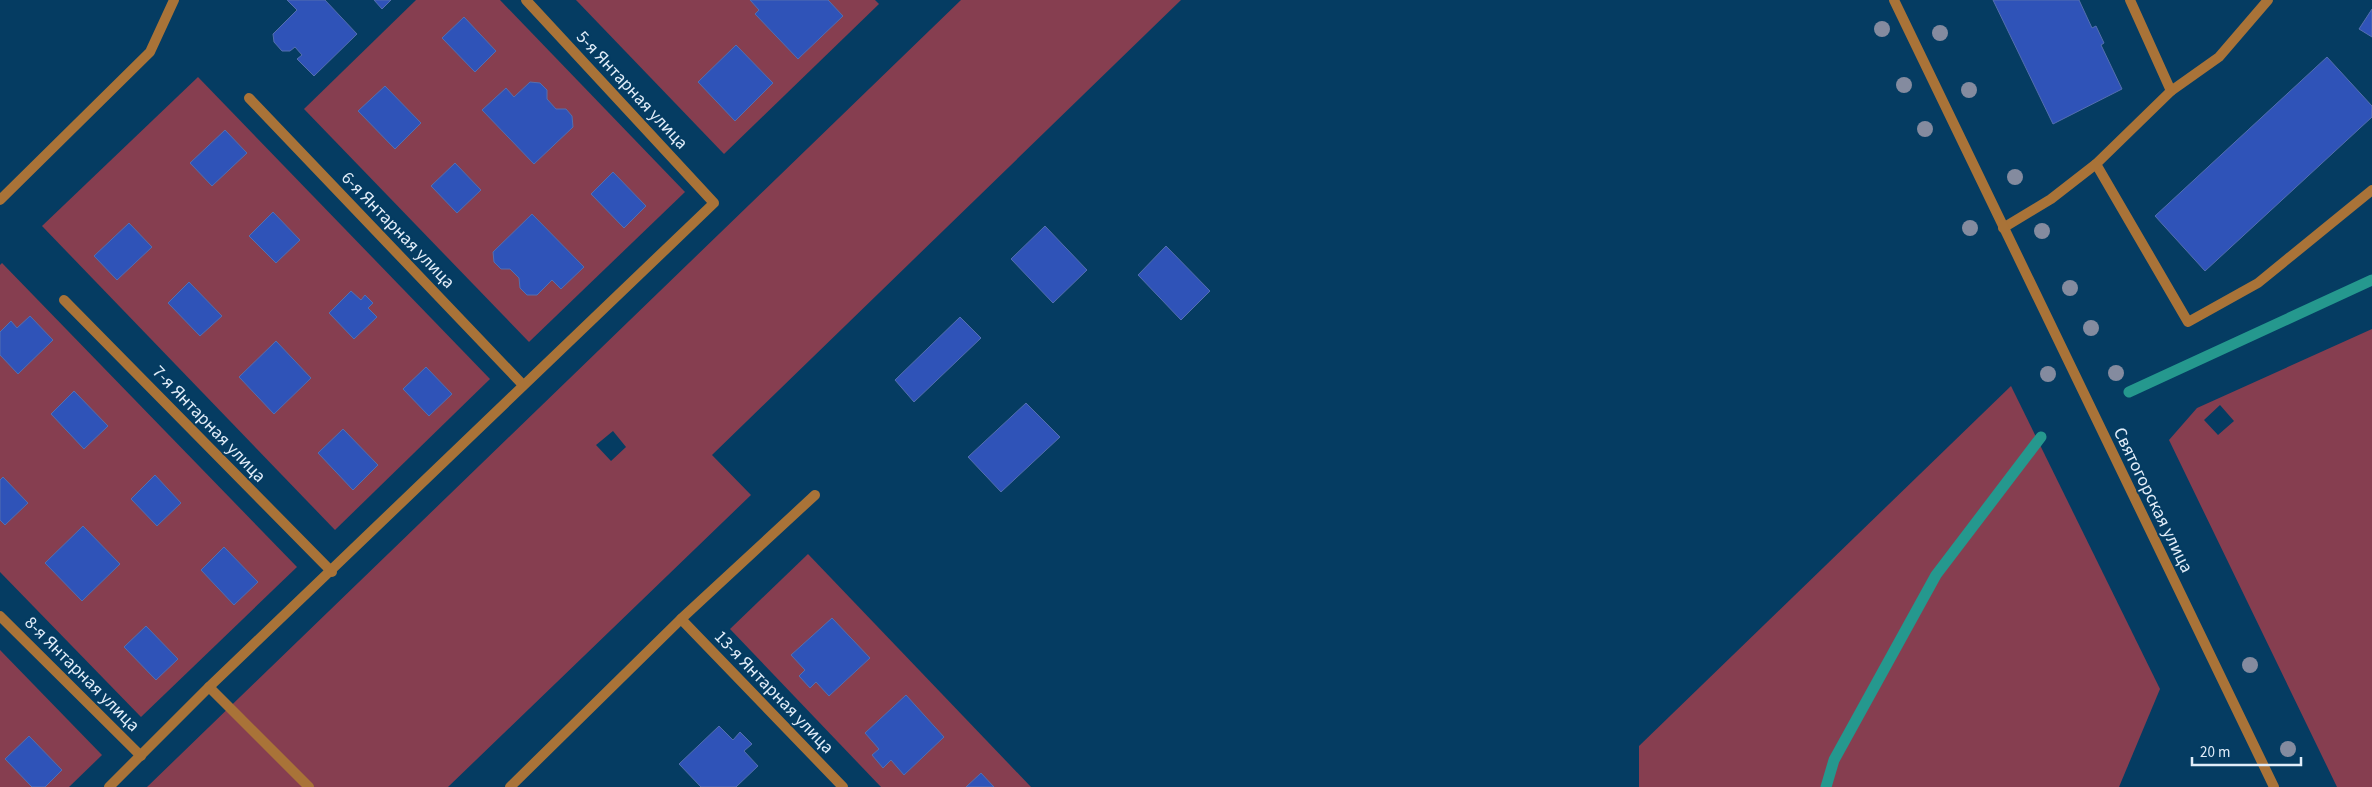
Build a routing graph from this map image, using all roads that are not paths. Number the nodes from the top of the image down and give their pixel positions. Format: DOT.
graph roads {
  1 [pos="174,0"];
  2 [pos="526,0"];
  3 [pos="1894,0"];
  4 [pos="2130,0"];
  5 [pos="2268,0"];
  6 [pos="2171,90"];
  7 [pos="249,98"];
  8 [pos="2096,164"];
  9 [pos="2372,190"];
  10 [pos="0,200"];
  11 [pos="2003,228"];
  12 [pos="64,300"];
  13 [pos="523,385"];
  14 [pos="815,495"];
  15 [pos="332,572"];
  16 [pos="0,616"];
  17 [pos="681,618"];
  18 [pos="210,687"];
  19 [pos="141,756"];
  20 [pos="109,787"];
  21 [pos="309,787"];
  22 [pos="510,787"];
  23 [pos="843,787"];
  24 [pos="2274,787"];
  1 -- 10 [label="street"];
  2 -- 13 [label="street, 5-я Янтарная улица"];
  3 -- 11 [label="street, Святогорская улица"];
  4 -- 6 [label="street"];
  5 -- 6 [label="street"];
  6 -- 8 [label="street"];
  7 -- 13 [label="street, 6-я Янтарная улица"];
  8 -- 9 [label="street"];
  8 -- 11 [label="street"];
  11 -- 24 [label="street, Святогорская улица"];
  12 -- 15 [label="street, 7-я Янтарная улица"];
  13 -- 15 [label="street"];
  14 -- 17 [label="street"];
  15 -- 18 [label="street"];
  16 -- 19 [label="street, 8-я Янтарная улица"];
  17 -- 22 [label="street"];
  17 -- 23 [label="street, 13-я Янтарная улица"];
  18 -- 19 [label="street"];
  18 -- 21 [label="street"];
  19 -- 20 [label="street"];
}
